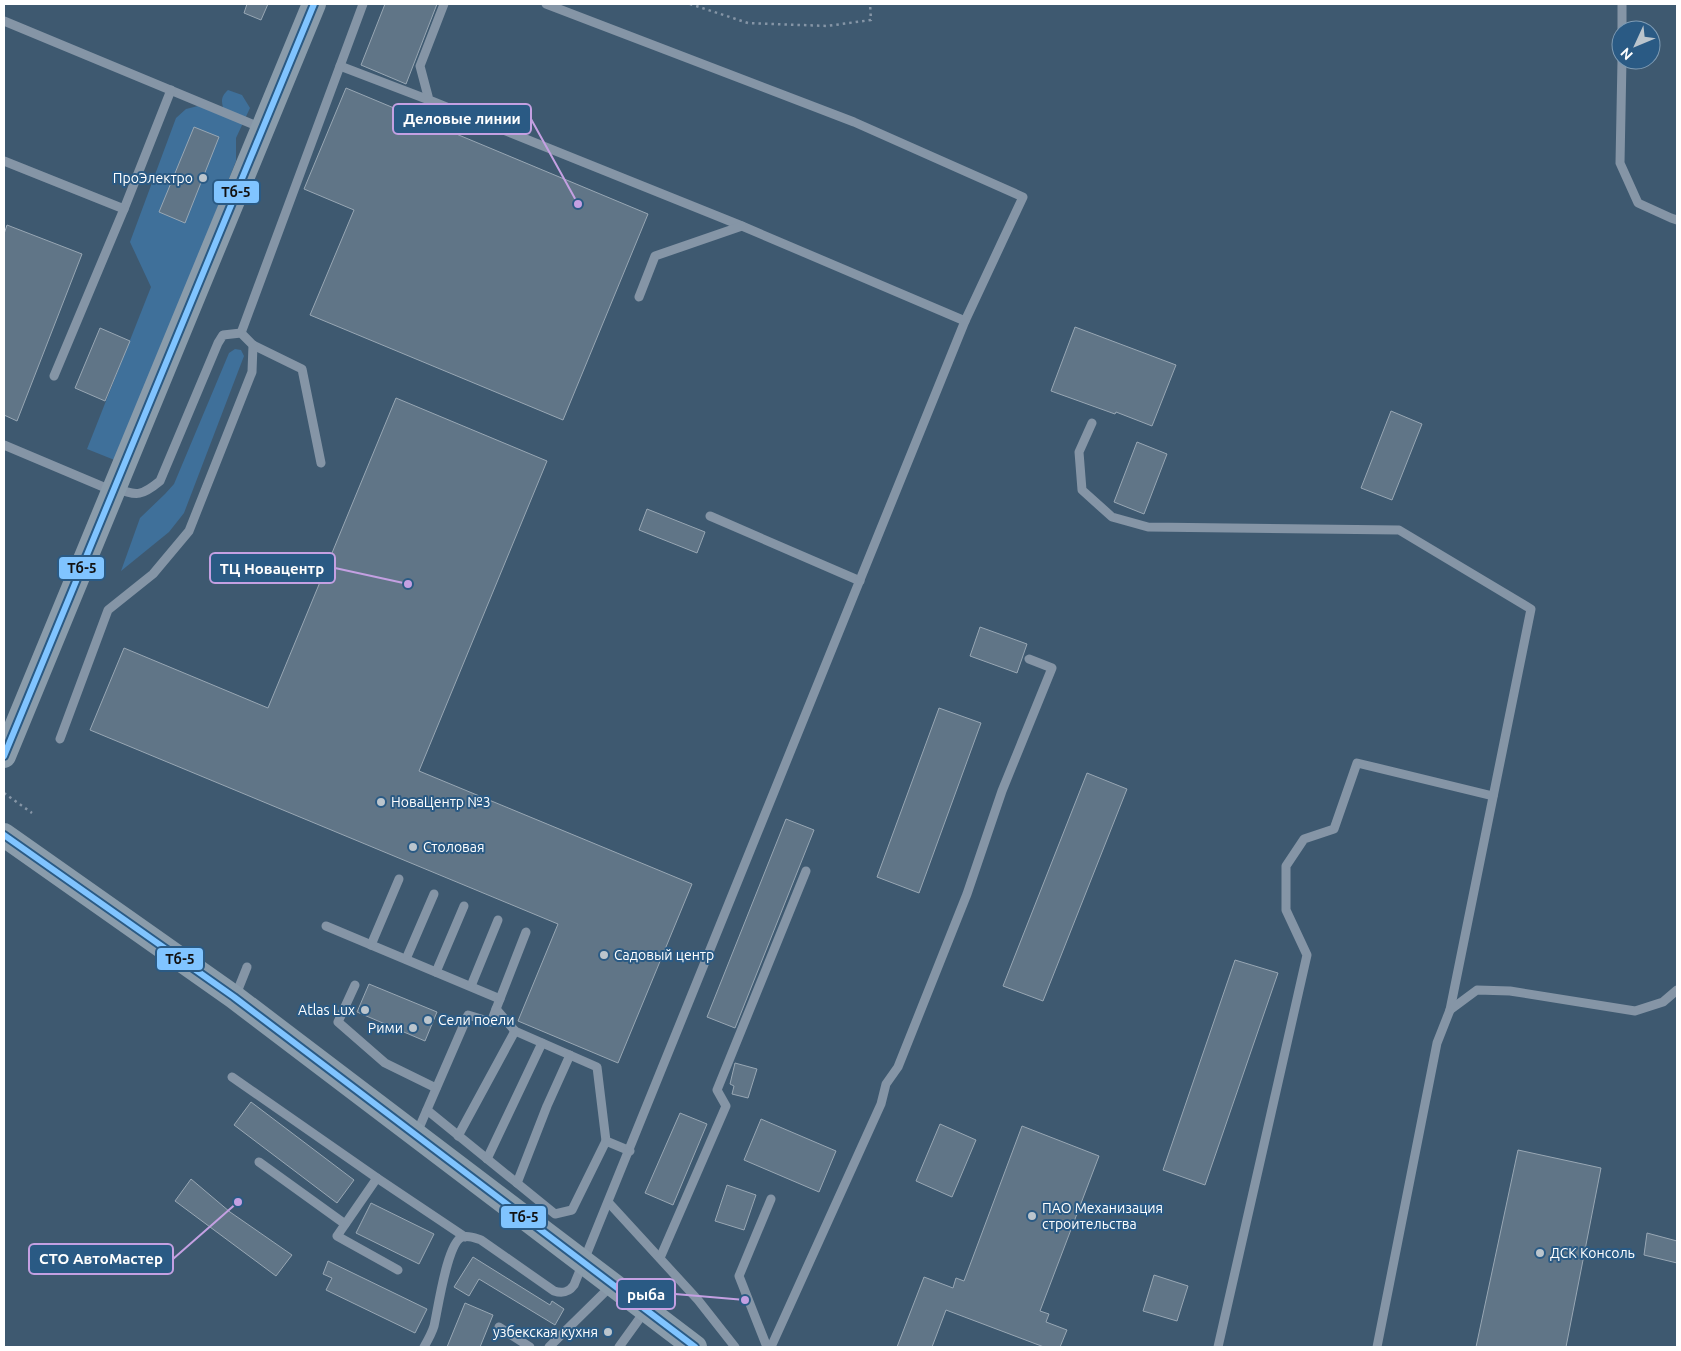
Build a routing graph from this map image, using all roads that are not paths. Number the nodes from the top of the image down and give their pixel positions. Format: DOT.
graph roads {
  1 [pos="314,4"];
  2 [pos="364,4"];
  3 [pos="444,4"];
  4 [pos="546,4"];
  5 [pos="1622,4"];
  6 [pos="1622,20"];
  7 [pos="4,22"];
  8 [pos="340,66"];
  9 [pos="1622,70"];
  10 [pos="171,90"];
  11 [pos="429,100"];
  12 [pos="262,128"];
  13 [pos="4,161"];
  14 [pos="124,209"];
  15 [pos="1677,220"];
  16 [pos="742,226"];
  17 [pos="639,297"];
  18 [pos="964,321"];
  19 [pos="240,333"];
  20 [pos="254,345"];
  21 [pos="54,376"];
  22 [pos="1092,424"];
  23 [pos="4,445"];
  24 [pos="321,463"];
  25 [pos="114,489"];
  26 [pos="710,516"];
  27 [pos="860,581"];
  28 [pos="1029,659"];
  29 [pos="60,738"];
  30 [pos="4,756"];
  31 [pos="1493,796"];
  32 [pos="4,836"];
  33 [pos="806,871"];
  34 [pos="399,879"];
  35 [pos="434,894"];
  36 [pos="464,906"];
  37 [pos="498,920"];
  38 [pos="326,926"];
  39 [pos="526,932"];
  40 [pos="371,945"];
  41 [pos="406,960"];
  42 [pos="247,967"];
  43 [pos="436,972"];
  44 [pos="355,985"];
  45 [pos="470,986"];
  46 [pos="1677,990"];
  47 [pos="234,997"];
  48 [pos="500,999"];
  49 [pos="496,1009"];
  50 [pos="1450,1010"];
  51 [pos="515,1031"];
  52 [pos="542,1043"];
  53 [pos="570,1055"];
  54 [pos="232,1077"];
  55 [pos="436,1088"];
  56 [pos="427,1110"];
  57 [pos="416,1135"];
  58 [pos="458,1136"];
  59 [pos="606,1141"];
  60 [pos="630,1151"];
  61 [pos="486,1158"];
  62 [pos="260,1162"];
  63 [pos="376,1178"];
  64 [pos="517,1183"];
  65 [pos="771,1199"];
  66 [pos="609,1203"];
  67 [pos="345,1224"];
  68 [pos="465,1237"];
  69 [pos="660,1258"];
  70 [pos="584,1263"];
  71 [pos="398,1270"];
  72 [pos="612,1284"];
  73 [pos="646,1310"];
  74 [pos="499,1327"];
  75 [pos="424,1347"];
  76 [pos="530,1347"];
  77 [pos="550,1347"];
  78 [pos="620,1347"];
  79 [pos="695,1347"];
  80 [pos="736,1347"];
  81 [pos="767,1347"];
  82 [pos="771,1347"];
  83 [pos="1218,1347"];
  84 [pos="1377,1347"];
  1 -- 12 [label="main road"];
  2 -- 8 [label="lane"];
  3 -- 11 [label="lane"];
  4 -- 18 [label="lane"];
  5 -- 6 [label="lane"];
  7 -- 10 [label="lane"];
  8 -- 11 [label="lane"];
  8 -- 19 [label="lane"];
  9 -- 15 [label="lane"];
  10 -- 12 [label="lane"];
  10 -- 14 [label="lane"];
  11 -- 16 [label="lane"];
  12 -- 25 [label="main road"];
  13 -- 14 [label="lane"];
  14 -- 21 [label="lane"];
  16 -- 17 [label="lane"];
  16 -- 18 [label="lane"];
  18 -- 27 [label="lane"];
  19 -- 20 [label="lane"];
  19 -- 25 [label="lane"];
  20 -- 24 [label="lane"];
  20 -- 29 [label="lane"];
  22 -- 31 [label="lane"];
  23 -- 25 [label="lane"];
  25 -- 30 [label="main road"];
  26 -- 27 [label="lane"];
  27 -- 60 [label="lane"];
  28 -- 82 [label="lane"];
  31 -- 50 [label="lane"];
  31 -- 83 [label="lane"];
  32 -- 47 [label="main road"];
  33 -- 69 [label="lane"];
  34 -- 40 [label="lane"];
  35 -- 41 [label="lane"];
  36 -- 43 [label="lane"];
  37 -- 45 [label="lane"];
  38 -- 40 [label="lane"];
  39 -- 48 [label="lane"];
  40 -- 41 [label="lane"];
  41 -- 43 [label="lane"];
  42 -- 47 [label="lane"];
  43 -- 45 [label="lane"];
  44 -- 55 [label="lane"];
  45 -- 48 [label="lane"];
  46 -- 50 [label="lane"];
  47 -- 57 [label="main road"];
  48 -- 49 [label="lane"];
  49 -- 51 [label="lane"];
  49 -- 55 [label="lane"];
  50 -- 84 [label="lane"];
  51 -- 52 [label="lane"];
  51 -- 58 [label="lane"];
  52 -- 53 [label="lane"];
  52 -- 61 [label="lane"];
  53 -- 59 [label="lane"];
  53 -- 64 [label="lane"];
  54 -- 63 [label="lane"];
  55 -- 56 [label="lane"];
  56 -- 57 [label="lane"];
  56 -- 58 [label="lane"];
  57 -- 70 [label="main road"];
  58 -- 61 [label="lane"];
  59 -- 60 [label="lane"];
  59 -- 64 [label="lane"];
  60 -- 66 [label="lane"];
  61 -- 64 [label="lane"];
  62 -- 67 [label="lane"];
  63 -- 67 [label="lane"];
  63 -- 68 [label="lane"];
  65 -- 81 [label="lane"];
  66 -- 69 [label="lane"];
  66 -- 70 [label="lane"];
  67 -- 71 [label="lane"];
  68 -- 70 [label="lane"];
  68 -- 75 [label="lane"];
  69 -- 80 [label="lane"];
  70 -- 72 [label="main road"];
  72 -- 73 [label="main road"];
  72 -- 77 [label="lane"];
  73 -- 78 [label="lane"];
  73 -- 79 [label="main road"];
  74 -- 76 [label="lane"];
}
